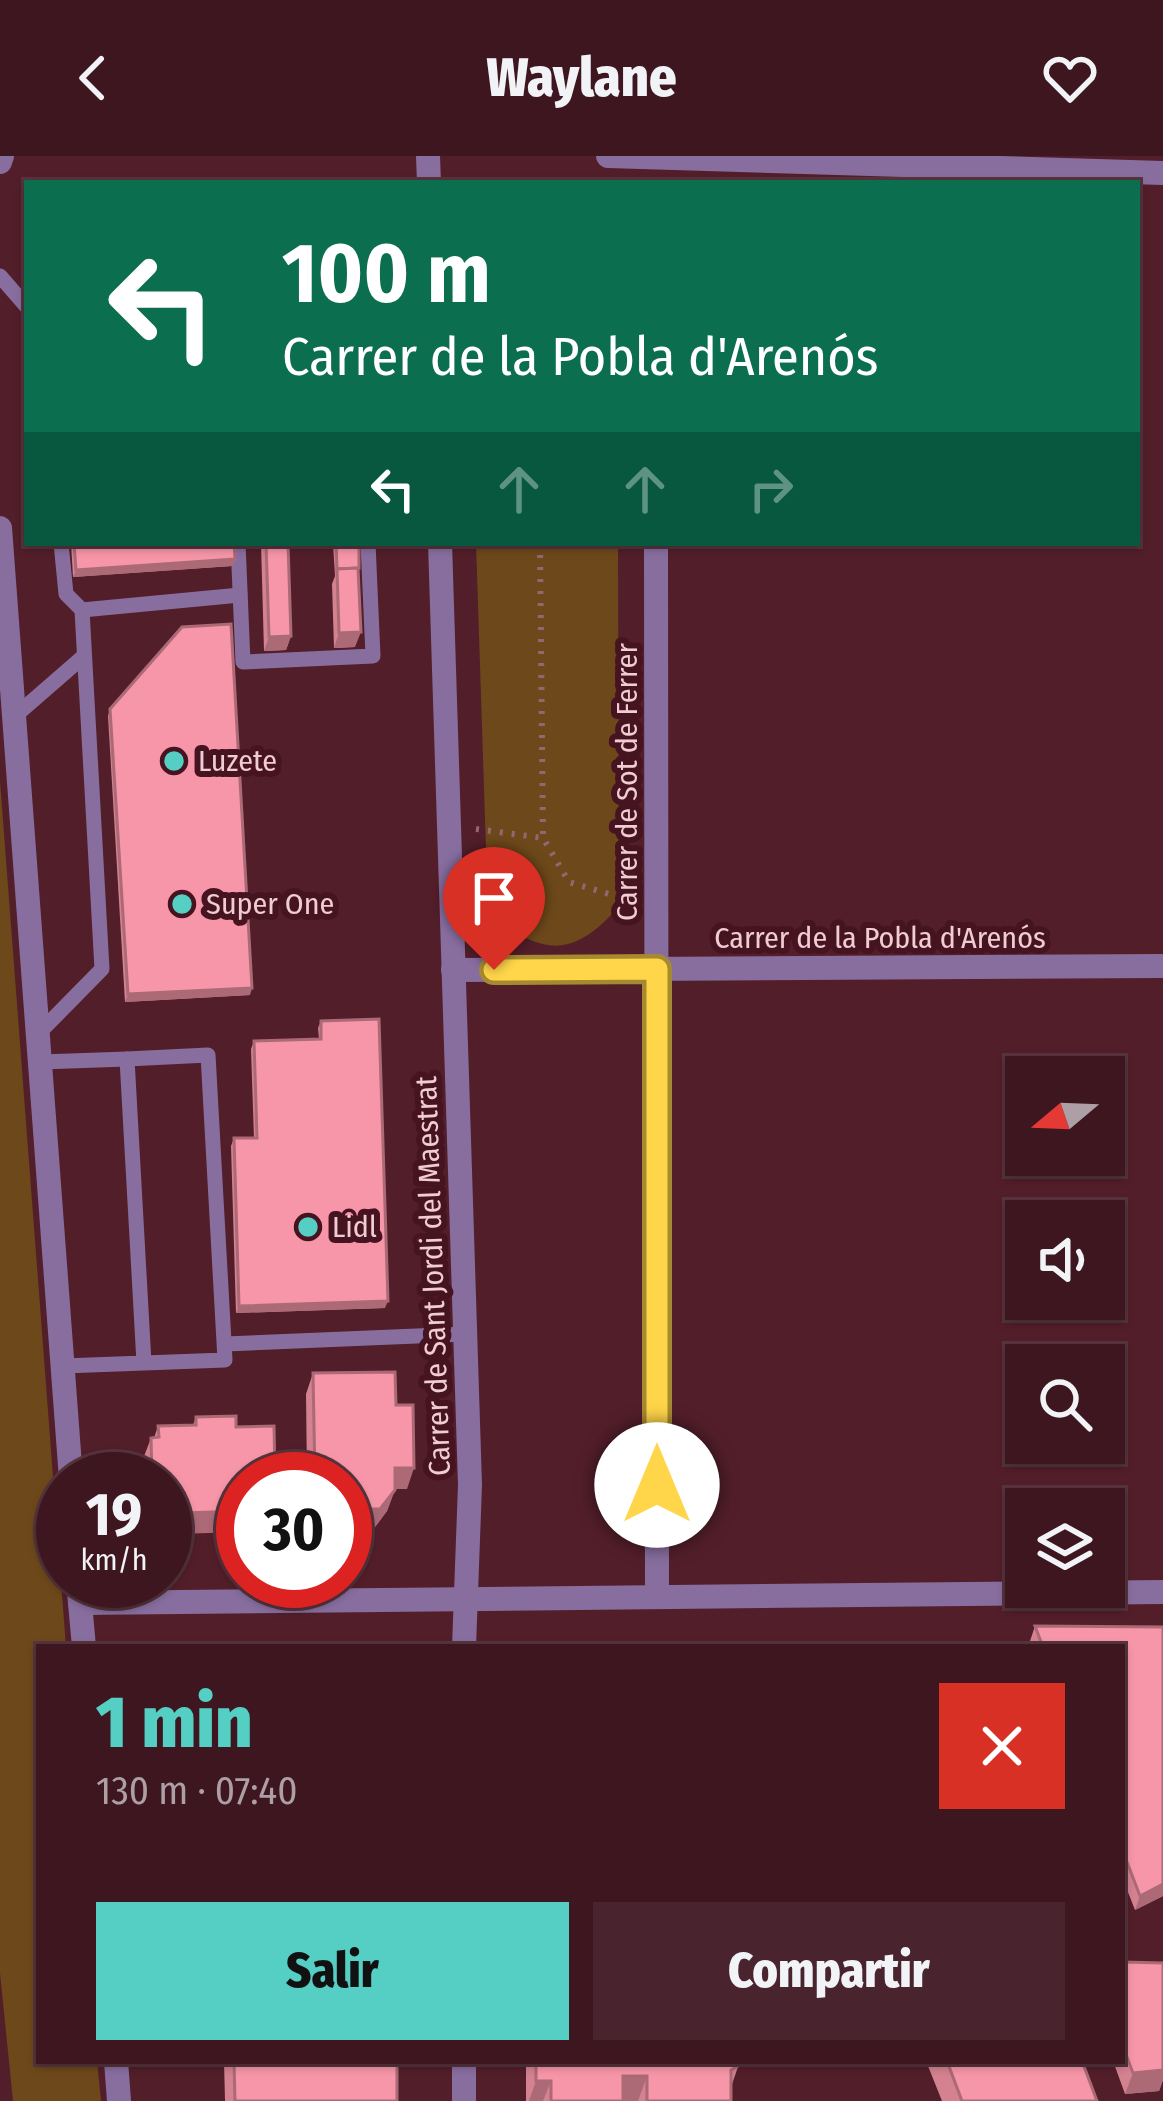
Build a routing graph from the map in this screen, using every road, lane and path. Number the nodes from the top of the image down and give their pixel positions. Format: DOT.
graph roads {
  1 [pos="608,156"];
  2 [pos="657,158"];
  3 [pos="1163,173"];
  4 [pos="0,276"];
  5 [pos="24,304"];
  6 [pos="0,528"];
  7 [pos="61,546"];
  8 [pos="238,546"];
  9 [pos="368,546"];
  10 [pos="440,546"];
  11 [pos="540,546"];
  12 [pos="656,546"];
  13 [pos="240,596"];
  14 [pos="82,610"];
  15 [pos="84,656"];
  16 [pos="15,716"];
  17 [pos="449,826"];
  18 [pos="543,838"];
  19 [pos="657,877"];
  20 [pos="1163,966"];
  21 [pos="657,969"];
  22 [pos="453,970"];
  23 [pos="39,1033"];
  24 [pos="128,1059"];
  25 [pos="41,1062"];
  26 [pos="465,1334"];
  27 [pos="225,1352"];
  28 [pos="144,1363"];
  29 [pos="63,1366"];
  30 [pos="69,1452"];
  31 [pos="1163,1592"];
  32 [pos="192,1594"];
  33 [pos="657,1597"];
  34 [pos="464,1599"];
  35 [pos="80,1608"];
  36 [pos="83,1644"];
  37 [pos="464,1644"];
  38 [pos="116,2064"];
  39 [pos="464,2064"];
  40 [pos="119,2101"];
  41 [pos="464,2101"];
  1 -- 2 [label="street"];
  2 -- 3 [label="street"];
  4 -- 5 [label="lane"];
  6 -- 16 [label="street"];
  7 -- 14 [label="lane"];
  8 -- 13 [label="lane"];
  9 -- 13 [label="lane"];
  10 -- 17 [label="street, Carrer de Sant Jordi del Maestrat"];
  11 -- 18 [label="path"];
  12 -- 19 [label="street, Carrer de Sot de Ferrer"];
  13 -- 14 [label="lane"];
  14 -- 15 [label="lane"];
  15 -- 16 [label="lane"];
  15 -- 23 [label="lane"];
  16 -- 23 [label="street"];
  17 -- 18 [label="path"];
  17 -- 22 [label="street, Carrer de Sant Jordi del Maestrat"];
  18 -- 19 [label="path"];
  19 -- 21 [label="street, Carrer de Sot de Ferrer"];
  20 -- 21 [label="street, Carrer de la Pobla d'Arenós"];
  21 -- 22 [label="street, Carrer de la Pobla d'Arenós"];
  21 -- 33 [label="street, Carrer de Sot de Ferrer"];
  22 -- 26 [label="street, Carrer de Sant Jordi del Maestrat"];
  23 -- 25 [label="street"];
  24 -- 25 [label="lane"];
  24 -- 27 [label="lane"];
  24 -- 28 [label="lane"];
  25 -- 29 [label="street"];
  26 -- 27 [label="lane"];
  26 -- 34 [label="street, Carrer de Sant Jordi del Maestrat"];
  27 -- 28 [label="lane"];
  28 -- 29 [label="lane"];
  29 -- 30 [label="street"];
  31 -- 33 [label="street"];
  32 -- 34 [label="street"];
  33 -- 34 [label="street"];
  34 -- 37 [label="street, Carrer de Sant Jordi del Maestrat"];
  35 -- 36 [label="street"];
  38 -- 40 [label="street"];
  39 -- 41 [label="street"];
}
